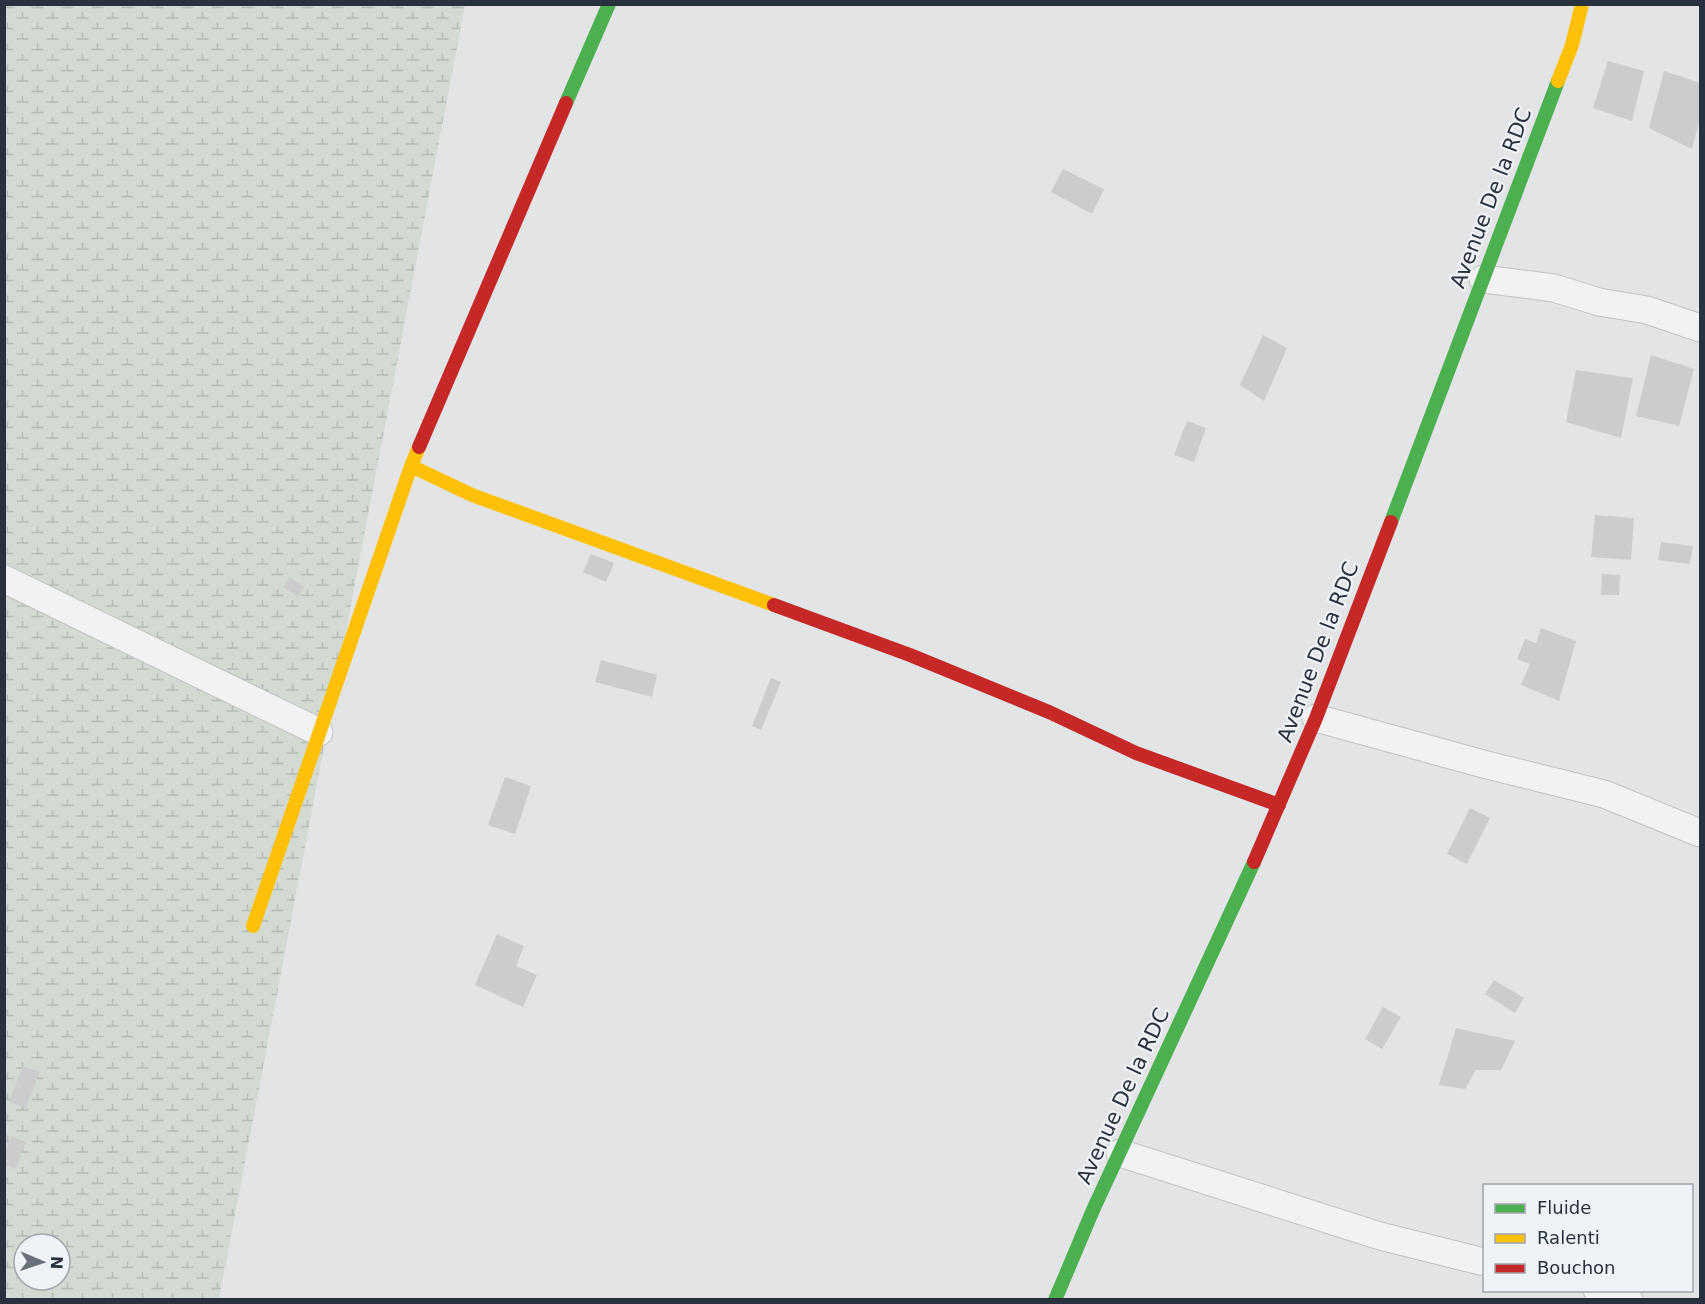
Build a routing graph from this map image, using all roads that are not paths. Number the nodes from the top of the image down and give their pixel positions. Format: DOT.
graph roads {
  1 [pos="609,4"];
  2 [pos="1582,4"];
  3 [pos="1483,279"];
  4 [pos="1701,328"];
  5 [pos="411,466"];
  6 [pos="4,579"];
  7 [pos="1317,718"];
  8 [pos="319,732"];
  9 [pos="1279,805"];
  10 [pos="1701,833"];
  11 [pos="253,926"];
  12 [pos="1120,1153"];
  13 [pos="1483,1262"];
  14 [pos="1604,1292"];
  15 [pos="1055,1299"];
  16 [pos="1629,1299"];
  1 -- 5 [label="street"];
  2 -- 3 [label="street, Avenue De la RDC"];
  3 -- 4 [label="street"];
  3 -- 7 [label="street, Avenue De la RDC"];
  5 -- 8 [label="street"];
  5 -- 9 [label="street"];
  6 -- 8 [label="street"];
  7 -- 9 [label="street, Avenue De la RDC"];
  7 -- 10 [label="street"];
  8 -- 11 [label="street"];
  9 -- 12 [label="street, Avenue De la RDC"];
  12 -- 13 [label="street"];
  12 -- 15 [label="street, Avenue De la RDC"];
  14 -- 16 [label="street"];
}
